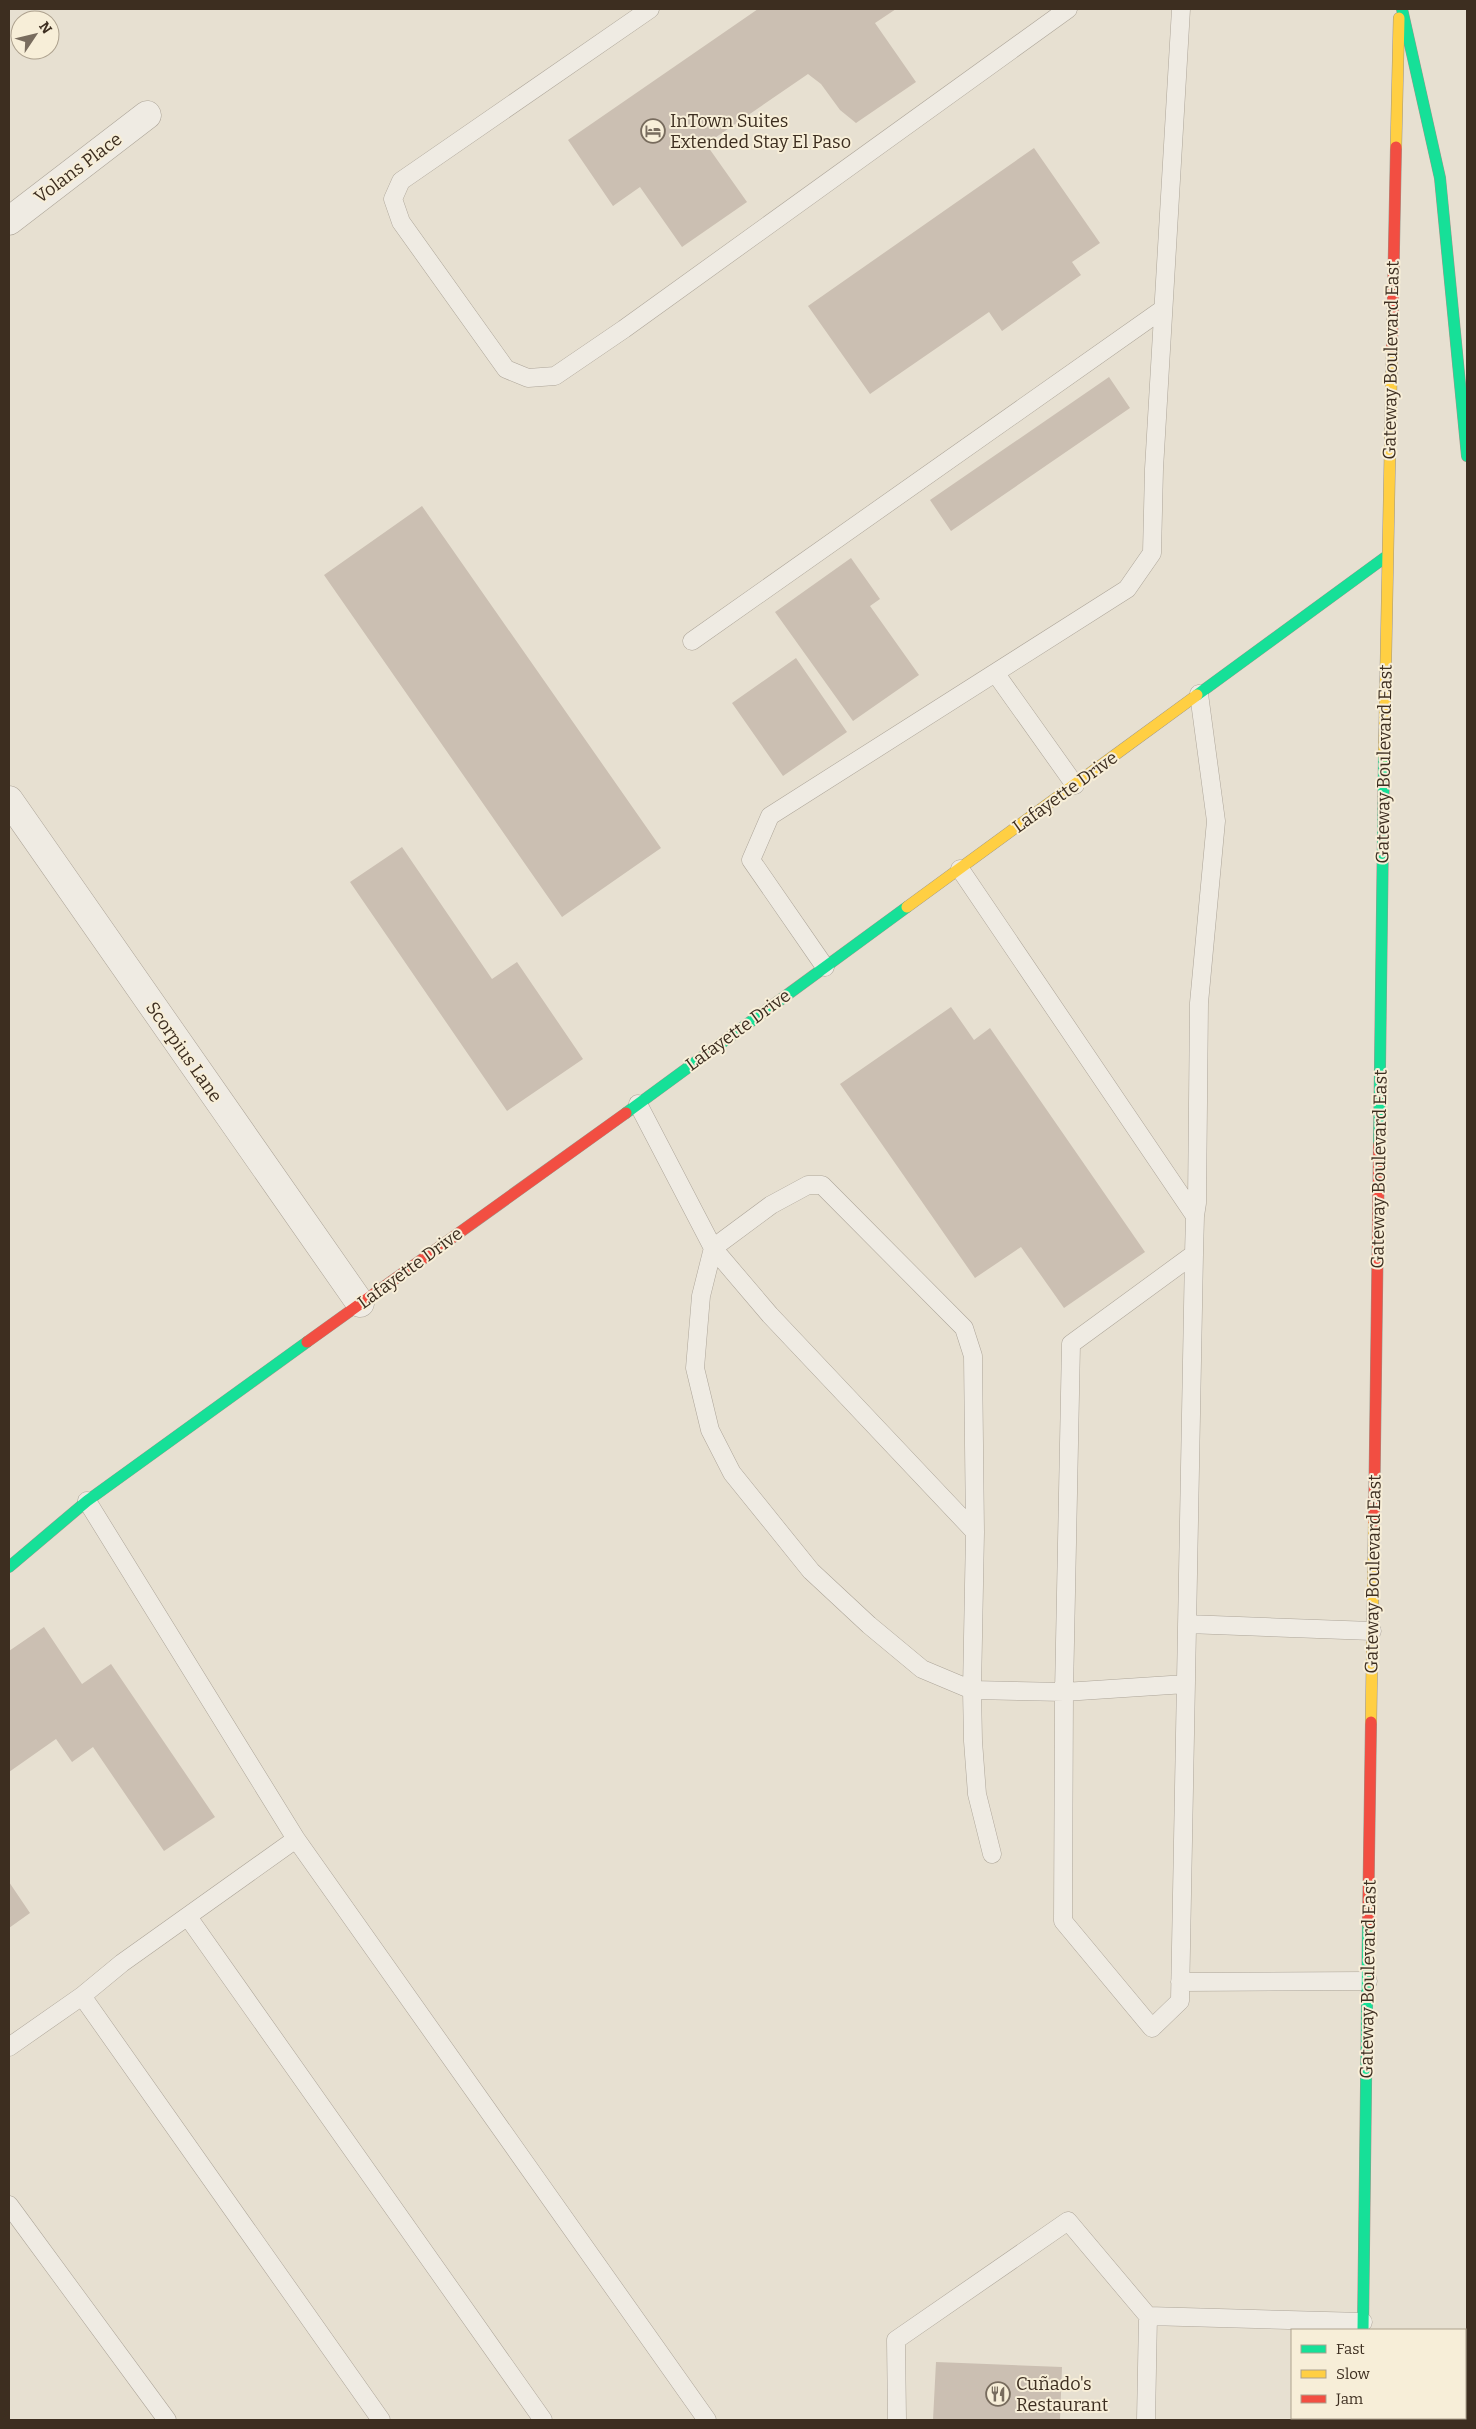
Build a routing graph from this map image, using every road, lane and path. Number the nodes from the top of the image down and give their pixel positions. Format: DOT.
graph roads {
  1 [pos="650,9"];
  2 [pos="1068,9"];
  3 [pos="1181,9"];
  4 [pos="1400,9"];
  5 [pos="147,115"];
  6 [pos="9,221"];
  7 [pos="1164,309"];
  8 [pos="1467,456"];
  9 [pos="1387,556"];
  10 [pos="692,641"];
  11 [pos="996,674"];
  12 [pos="1199,694"];
  13 [pos="1075,784"];
  14 [pos="9,800"];
  15 [pos="960,869"];
  16 [pos="825,968"];
  17 [pos="638,1104"];
  18 [pos="1195,1216"];
  19 [pos="713,1248"];
  20 [pos="1194,1254"];
  21 [pos="360,1304"];
  22 [pos="88,1502"];
  23 [pos="32,1532"];
  24 [pos="975,1532"];
  25 [pos="9,1567"];
  26 [pos="1187,1624"];
  27 [pos="1372,1631"];
  28 [pos="1186,1684"];
  29 [pos="972,1690"];
  30 [pos="1064,1692"];
  31 [pos="296,1838"];
  32 [pos="992,1854"];
  33 [pos="188,1917"];
  34 [pos="1368,1981"];
  35 [pos="1180,1982"];
  36 [pos="82,1996"];
  37 [pos="9,2047"];
  38 [pos="9,2205"];
  39 [pos="1148,2316"];
  40 [pos="1363,2326"];
  41 [pos="166,2420"];
  42 [pos="381,2420"];
  43 [pos="542,2420"];
  44 [pos="707,2420"];
  45 [pos="897,2420"];
  46 [pos="1146,2420"];
  1 -- 2 [label="lane"];
  3 -- 7 [label="lane"];
  4 -- 8 [label="main road"];
  4 -- 9 [label="main road, Gateway Boulevard East"];
  5 -- 6 [label="street, Volans Place"];
  7 -- 10 [label="lane"];
  7 -- 11 [label="lane"];
  9 -- 12 [label="main road, Lafayette Drive"];
  9 -- 27 [label="main road, Gateway Boulevard East"];
  11 -- 13 [label="lane"];
  11 -- 16 [label="lane"];
  12 -- 13 [label="main road, Lafayette Drive"];
  12 -- 18 [label="lane"];
  13 -- 15 [label="main road, Lafayette Drive"];
  14 -- 21 [label="street, Scorpius Lane"];
  15 -- 16 [label="main road, Lafayette Drive"];
  15 -- 18 [label="lane"];
  16 -- 17 [label="main road, Lafayette Drive"];
  17 -- 19 [label="lane"];
  17 -- 21 [label="main road, Lafayette Drive"];
  18 -- 20 [label="lane"];
  19 -- 24 [label="lane"];
  19 -- 24 [label="lane"];
  19 -- 29 [label="lane"];
  20 -- 26 [label="lane"];
  20 -- 30 [label="lane"];
  21 -- 22 [label="main road, Lafayette Drive"];
  22 -- 23 [label="main road, Lafayette Drive"];
  22 -- 25 [label="main road, Lafayette Drive"];
  22 -- 31 [label="lane"];
  24 -- 29 [label="lane"];
  26 -- 27 [label="lane"];
  26 -- 28 [label="lane"];
  27 -- 34 [label="main road, Gateway Boulevard East"];
  28 -- 30 [label="lane"];
  28 -- 35 [label="lane"];
  29 -- 30 [label="lane"];
  29 -- 32 [label="lane"];
  30 -- 35 [label="lane"];
  31 -- 33 [label="lane"];
  31 -- 44 [label="lane"];
  33 -- 36 [label="lane"];
  33 -- 43 [label="lane"];
  34 -- 35 [label="lane"];
  34 -- 40 [label="main road, Gateway Boulevard East"];
  36 -- 37 [label="lane"];
  36 -- 42 [label="lane"];
  38 -- 41 [label="lane"];
  39 -- 40 [label="lane"];
  39 -- 45 [label="lane"];
  39 -- 46 [label="lane"];
}
